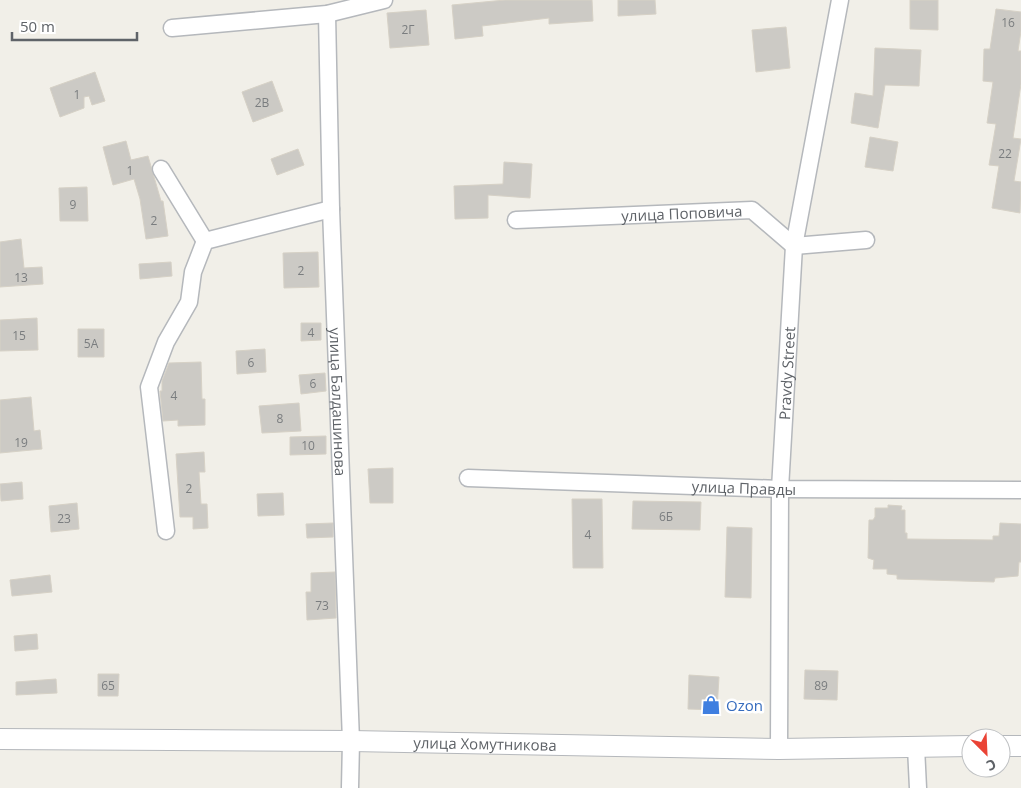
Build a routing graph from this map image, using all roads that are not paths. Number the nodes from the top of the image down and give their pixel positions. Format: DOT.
graph roads {
  1 [pos="384,0"];
  2 [pos="840,0"];
  3 [pos="327,14"];
  4 [pos="172,28"];
  5 [pos="161,169"];
  6 [pos="331,209"];
  7 [pos="516,220"];
  8 [pos="866,240"];
  9 [pos="205,242"];
  10 [pos="794,246"];
  11 [pos="468,478"];
  12 [pos="780,489"];
  13 [pos="1021,490"];
  14 [pos="166,531"];
  15 [pos="0,739"];
  16 [pos="351,741"];
  17 [pos="961,746"];
  18 [pos="916,747"];
  19 [pos="779,749"];
  20 [pos="350,788"];
  21 [pos="918,788"];
  1 -- 3 [label="street"];
  2 -- 10 [label="street, Pravdy Street"];
  3 -- 4 [label="street"];
  3 -- 6 [label="street, улица Балдашинова"];
  5 -- 9 [label="street"];
  6 -- 9 [label="street"];
  6 -- 16 [label="street, улица Балдашинова"];
  7 -- 10 [label="street, улица Поповича"];
  8 -- 10 [label="street"];
  9 -- 14 [label="street"];
  10 -- 12 [label="street, Pravdy Street"];
  11 -- 12 [label="street, улица Правды"];
  12 -- 13 [label="street, улица Правды"];
  12 -- 19 [label="street, Pravdy Street"];
  15 -- 16 [label="street, улица Хомутникова"];
  16 -- 19 [label="street, улица Хомутникова"];
  16 -- 20 [label="street, улица Балдашинова"];
  17 -- 18 [label="street, улица Хомутникова"];
  18 -- 19 [label="street, улица Хомутникова"];
  18 -- 21 [label="street"];
}
